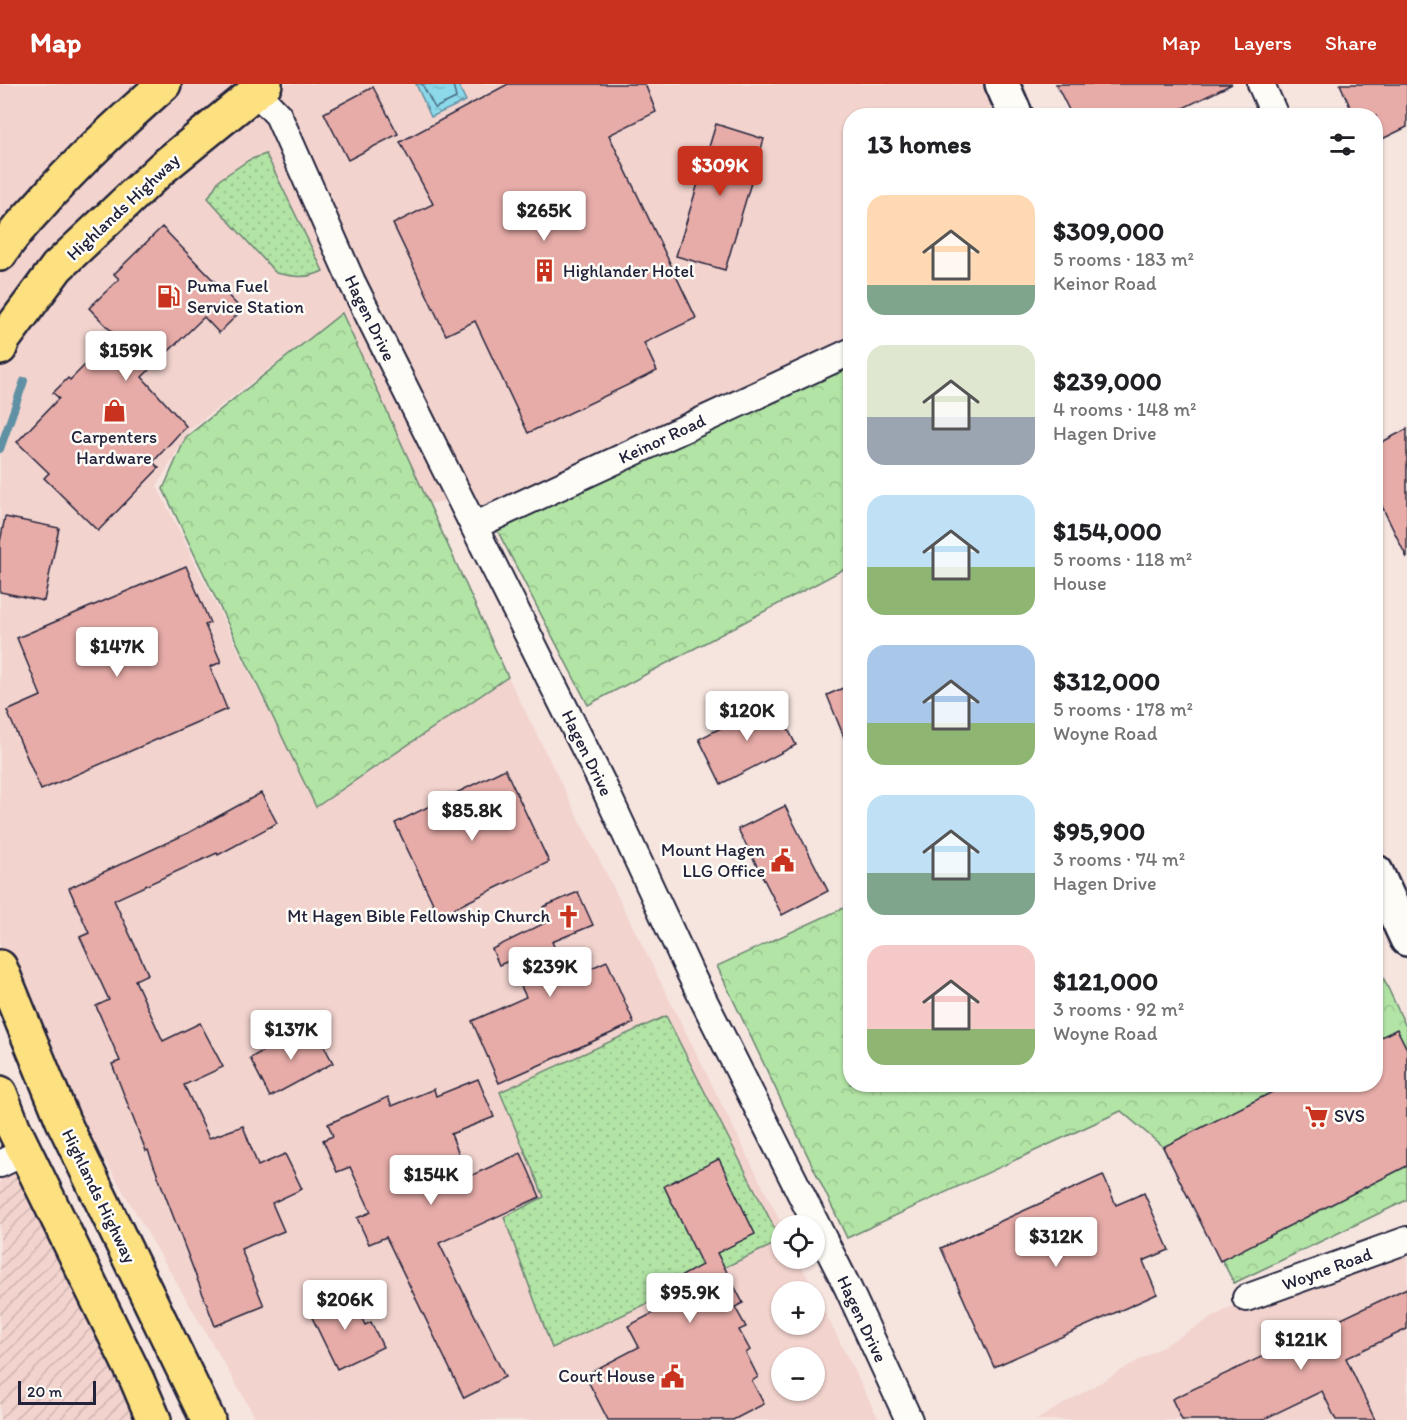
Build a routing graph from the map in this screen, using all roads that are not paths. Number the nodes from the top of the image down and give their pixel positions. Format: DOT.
graph roads {
  1 [pos="164,84"];
  2 [pos="1002,84"];
  3 [pos="1261,84"];
  4 [pos="256,86"];
  5 [pos="1012,108"];
  6 [pos="1272,108"];
  7 [pos="0,254"];
  8 [pos="0,348"];
  9 [pos="843,355"];
  10 [pos="474,526"];
  11 [pos="1383,887"];
  12 [pos="1407,939"];
  13 [pos="0,967"];
  14 [pos="0,1093"];
  15 [pos="13,1158"];
  16 [pos="1407,1240"];
  17 [pos="1246,1298"];
  18 [pos="154,1420"];
  19 [pos="208,1420"];
  20 [pos="909,1420"];
  1 -- 7 [label="main road"];
  2 -- 5 [label="street"];
  3 -- 6 [label="street"];
  4 -- 8 [label="main road, Highlands Highway"];
  4 -- 10 [label="street, Hagen Drive"];
  9 -- 10 [label="street, Keinor Road"];
  10 -- 20 [label="street, Hagen Drive"];
  11 -- 12 [label="street"];
  13 -- 19 [label="main road, Highlands Highway"];
  14 -- 15 [label="main road"];
  15 -- 18 [label="main road"];
  16 -- 17 [label="street, Woyne Road"];
}
